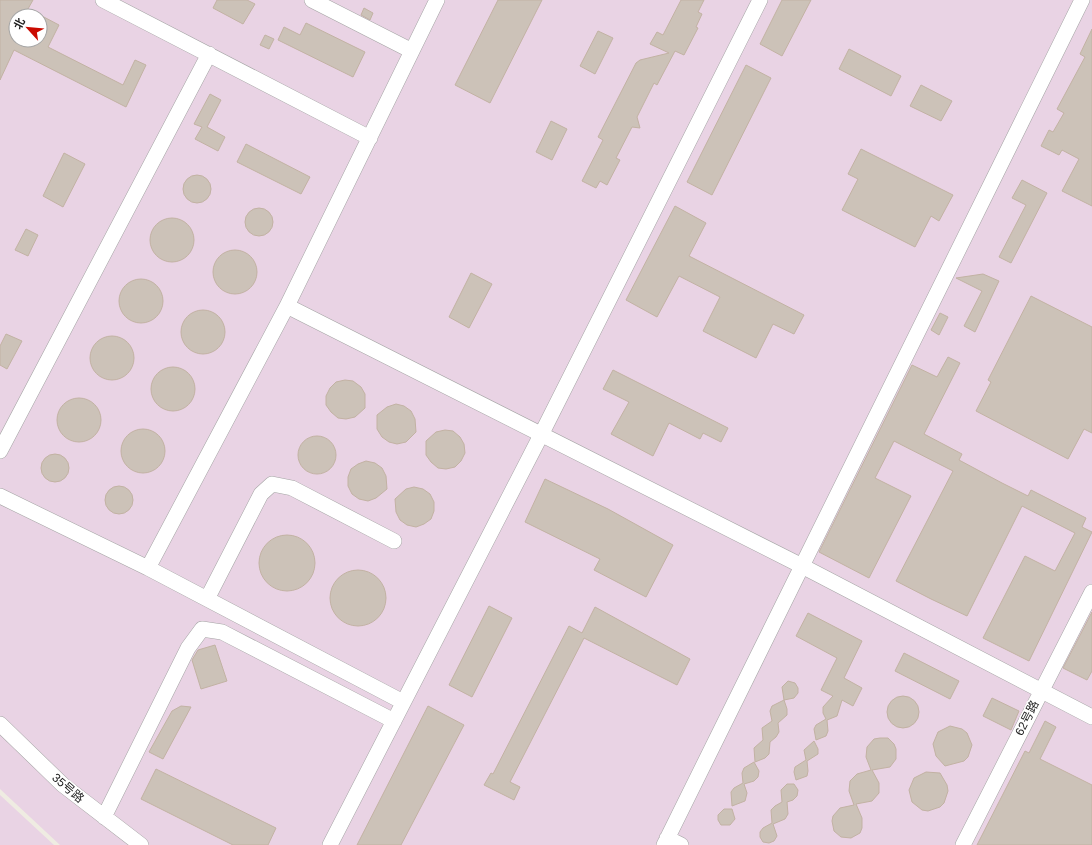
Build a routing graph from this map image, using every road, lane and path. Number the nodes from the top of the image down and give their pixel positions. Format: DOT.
graph roads {
  1 [pos="103,0"];
  2 [pos="312,0"];
  3 [pos="437,0"];
  4 [pos="760,0"];
  5 [pos="1082,0"];
  6 [pos="412,51"];
  7 [pos="208,54"];
  8 [pos="370,138"];
  9 [pos="287,306"];
  10 [pos="541,435"];
  11 [pos="0,451"];
  12 [pos="0,496"];
  13 [pos="394,541"];
  14 [pos="802,566"];
  15 [pos="148,568"];
  16 [pos="1092,592"];
  17 [pos="207,599"];
  18 [pos="1041,691"];
  19 [pos="403,702"];
  20 [pos="1092,717"];
  21 [pos="394,721"];
  22 [pos="0,724"];
  23 [pos="104,818"];
  24 [pos="666,841"];
  25 [pos="141,845"];
  26 [pos="330,845"];
  27 [pos="681,845"];
  28 [pos="963,845"];
  1 -- 7 [label="street"];
  2 -- 6 [label="street"];
  3 -- 6 [label="street"];
  4 -- 10 [label="street"];
  5 -- 14 [label="street"];
  6 -- 8 [label="street"];
  7 -- 8 [label="street"];
  7 -- 11 [label="street"];
  8 -- 9 [label="street"];
  9 -- 10 [label="street"];
  9 -- 15 [label="street"];
  10 -- 14 [label="street"];
  10 -- 19 [label="street"];
  12 -- 15 [label="street"];
  13 -- 17 [label="street"];
  14 -- 18 [label="street"];
  14 -- 24 [label="street"];
  15 -- 17 [label="street"];
  16 -- 18 [label="street, 62号路"];
  17 -- 19 [label="street"];
  18 -- 20 [label="street"];
  18 -- 28 [label="street, 62号路"];
  19 -- 21 [label="street"];
  21 -- 23 [label="street"];
  21 -- 26 [label="street"];
  22 -- 23 [label="street, 35号路"];
  23 -- 25 [label="street, 35号路"];
  24 -- 27 [label="street"];
}
